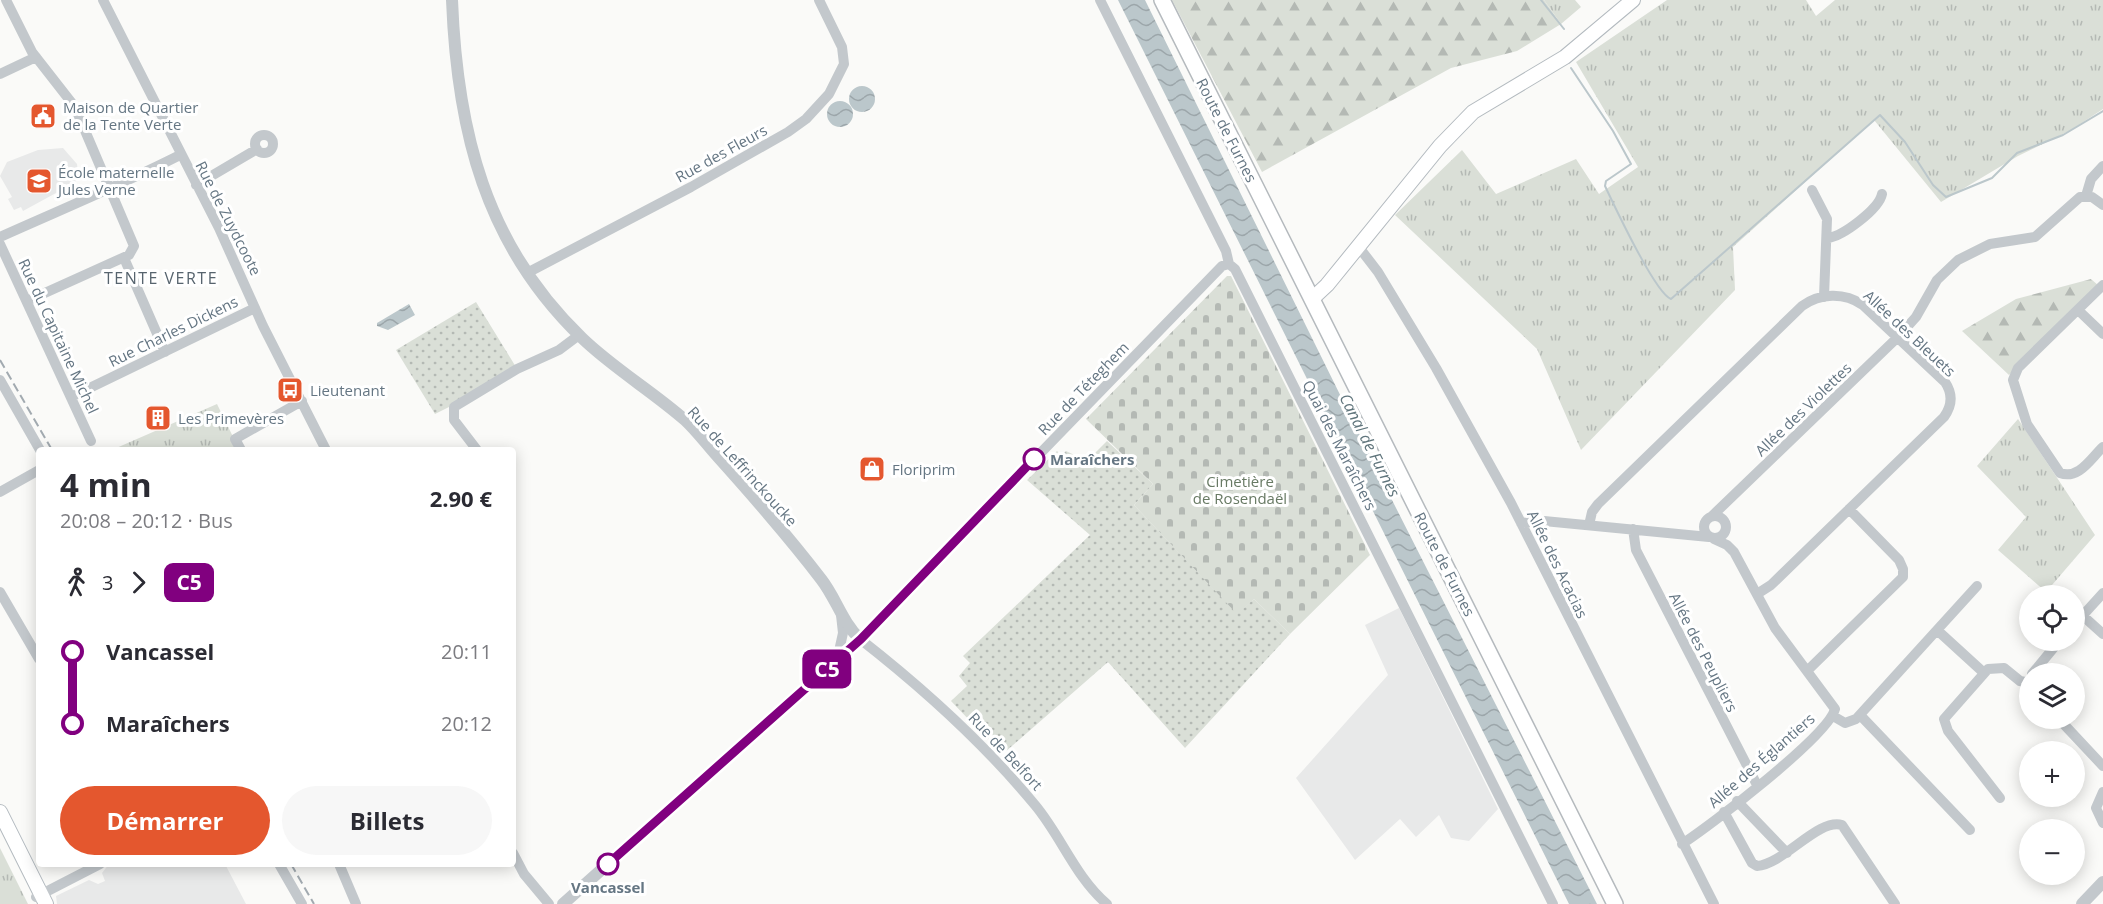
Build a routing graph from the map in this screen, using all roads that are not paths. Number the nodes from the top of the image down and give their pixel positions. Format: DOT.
graph roads {
  1 [pos="6,0"];
  2 [pos="104,0"];
  3 [pos="452,0"];
  4 [pos="819,0"];
  5 [pos="1100,0"];
  6 [pos="1161,0"];
  7 [pos="1633,0"];
  8 [pos="36,57"];
  9 [pos="0,74"];
  10 [pos="257,149"];
  11 [pos="180,155"];
  12 [pos="2103,166"];
  13 [pos="196,185"];
  14 [pos="111,190"];
  15 [pos="1812,190"];
  16 [pos="1882,194"];
  17 [pos="2086,196"];
  18 [pos="2103,205"];
  19 [pos="0,237"];
  20 [pos="1828,238"];
  21 [pos="0,244"];
  22 [pos="1359,246"];
  23 [pos="124,258"];
  24 [pos="1229,264"];
  25 [pos="527,273"];
  26 [pos="2103,285"];
  27 [pos="1824,297"];
  28 [pos="1312,299"];
  29 [pos="27,301"];
  30 [pos="255,308"];
  31 [pos="2078,310"];
  32 [pos="2103,334"];
  33 [pos="579,335"];
  34 [pos="1898,337"];
  35 [pos="165,352"];
  36 [pos="0,380"];
  37 [pos="71,397"];
  38 [pos="302,401"];
  39 [pos="91,441"];
  40 [pos="38,447"];
  41 [pos="239,447"];
  42 [pos="325,447"];
  43 [pos="475,447"];
  44 [pos="2103,447"];
  45 [pos="36,472"];
  46 [pos="0,492"];
  47 [pos="1729,502"];
  48 [pos="1849,509"];
  49 [pos="1708,519"];
  50 [pos="1521,523"];
  51 [pos="1724,523"];
  52 [pos="1589,525"];
  53 [pos="1633,529"];
  54 [pos="1662,531"];
  55 [pos="1712,538"];
  56 [pos="1742,564"];
  57 [pos="1977,586"];
  58 [pos="0,592"];
  59 [pos="2103,593"];
  60 [pos="1757,594"];
  61 [pos="841,611"];
  62 [pos="2085,614"];
  63 [pos="2085,618"];
  64 [pos="1937,630"];
  65 [pos="2103,634"];
  66 [pos="861,639"];
  67 [pos="2051,651"];
  68 [pos="36,654"];
  69 [pos="837,660"];
  70 [pos="2041,663"];
  71 [pos="1808,671"];
  72 [pos="1983,672"];
  73 [pos="2019,680"];
  74 [pos="1860,715"];
  75 [pos="1833,716"];
  76 [pos="2068,729"];
  77 [pos="2103,766"];
  78 [pos="1757,785"];
  79 [pos="2103,792"];
  80 [pos="2000,798"];
  81 [pos="1737,801"];
  82 [pos="1724,812"];
  83 [pos="0,818"];
  84 [pos="2103,823"];
  85 [pos="1970,830"];
  86 [pos="1682,844"];
  87 [pos="1787,853"];
  88 [pos="516,859"];
  89 [pos="95,867"];
  90 [pos="281,867"];
  91 [pos="340,867"];
  92 [pos="2103,882"];
  93 [pos="40,900"];
  94 [pos="302,904"];
  95 [pos="356,904"];
  96 [pos="549,904"];
  97 [pos="563,904"];
  98 [pos="1107,904"];
  99 [pos="1553,904"];
  100 [pos="1615,904"];
  101 [pos="1714,904"];
  102 [pos="1895,904"];
  103 [pos="2082,904"];
  1 -- 8 [label="street"];
  2 -- 11 [label="street, Rue de Zuydcoote"];
  3 -- 25 [label="street, Rue de Leffrinckoucke"];
  4 -- 25 [label="street, Rue des Fleurs"];
  5 -- 24 [label="street, Quai des Maraîchers"];
  6 -- 28 [label="main road, Route de Furnes"];
  7 -- 22 [label="main road"];
  8 -- 9 [label="street"];
  8 -- 14 [label="street"];
  10 -- 13 [label="street"];
  11 -- 13 [label="street, Rue de Zuydcoote"];
  11 -- 14 [label="street"];
  12 -- 17 [label="street"];
  13 -- 30 [label="street, Rue de Zuydcoote"];
  14 -- 19 [label="street"];
  14 -- 23 [label="street"];
  15 -- 20 [label="street"];
  16 -- 20 [label="street"];
  17 -- 18 [label="street"];
  17 -- 34 [label="street, Allée des Violettes"];
  20 -- 27 [label="street"];
  21 -- 29 [label="street, Rue du Capitaine Michel"];
  22 -- 28 [label="main road"];
  22 -- 50 [label="street, Allée des Acacias"];
  23 -- 29 [label="street"];
  23 -- 35 [label="street"];
  24 -- 66 [label="street, Rue de Téteghem"];
  24 -- 99 [label="street, Quai des Maraîchers"];
  25 -- 33 [label="street, Rue de Leffrinckoucke"];
  26 -- 31 [label="street"];
  27 -- 34 [label="street, Allée des Bleuets"];
  27 -- 52 [label="street"];
  28 -- 100 [label="main road, Route de Furnes"];
  29 -- 37 [label="street, Rue du Capitaine Michel"];
  30 -- 35 [label="street, Rue Charles Dickens"];
  30 -- 38 [label="street, Rue de Zuydcoote"];
  31 -- 32 [label="street"];
  31 -- 44 [label="street"];
  33 -- 43 [label="street"];
  33 -- 61 [label="street, Rue de Leffrinckoucke"];
  34 -- 47 [label="street, Allée des Violettes"];
  34 -- 48 [label="street, Allée des Bleuets"];
  35 -- 37 [label="street, Rue Charles Dickens"];
  36 -- 40 [label="street"];
  37 -- 39 [label="street, Rue du Capitaine Michel"];
  38 -- 41 [label="street"];
  38 -- 42 [label="street, Rue de Zuydcoote"];
  45 -- 46 [label="street"];
  47 -- 49 [label="street, Allée des Violettes"];
  47 -- 51 [label="street"];
  48 -- 60 [label="street, Allée des Bleuets"];
  48 -- 71 [label="street"];
  49 -- 51 [label="street"];
  49 -- 54 [label="street"];
  49 -- 55 [label="street"];
  50 -- 52 [label="street"];
  50 -- 86 [label="street, Allée des Acacias"];
  51 -- 55 [label="street"];
  51 -- 56 [label="street"];
  52 -- 53 [label="street"];
  53 -- 54 [label="street"];
  53 -- 78 [label="street, Allée des Peupliers"];
  54 -- 55 [label="street"];
  55 -- 56 [label="street"];
  56 -- 60 [label="street"];
  57 -- 64 [label="street"];
  58 -- 68 [label="street"];
  59 -- 62 [label="street"];
  60 -- 71 [label="street"];
  61 -- 66 [label="street, Rue de Leffrinckoucke"];
  61 -- 69 [label="street"];
  63 -- 65 [label="street"];
  64 -- 72 [label="street"];
  64 -- 74 [label="street"];
  66 -- 69 [label="street"];
  66 -- 98 [label="street, Rue de Belfort"];
  67 -- 70 [label="street"];
  69 -- 97 [label="street"];
  71 -- 75 [label="street"];
  72 -- 73 [label="street"];
  72 -- 80 [label="street"];
  74 -- 75 [label="street, Allée des Églantiers"];
  74 -- 85 [label="street"];
  75 -- 78 [label="street, Allée des Églantiers"];
  76 -- 77 [label="street"];
  78 -- 81 [label="street, Allée des Églantiers"];
  79 -- 84 [label="street"];
  81 -- 82 [label="street, Allée des Églantiers"];
  81 -- 87 [label="street"];
  82 -- 86 [label="street, Allée des Églantiers"];
  82 -- 87 [label="street"];
  83 -- 93 [label="main road"];
  86 -- 101 [label="street, Allée des Acacias"];
  87 -- 102 [label="street"];
  88 -- 96 [label="street"];
  89 -- 93 [label="street"];
  90 -- 94 [label="street"];
  91 -- 95 [label="street"];
  92 -- 103 [label="street"];
}
